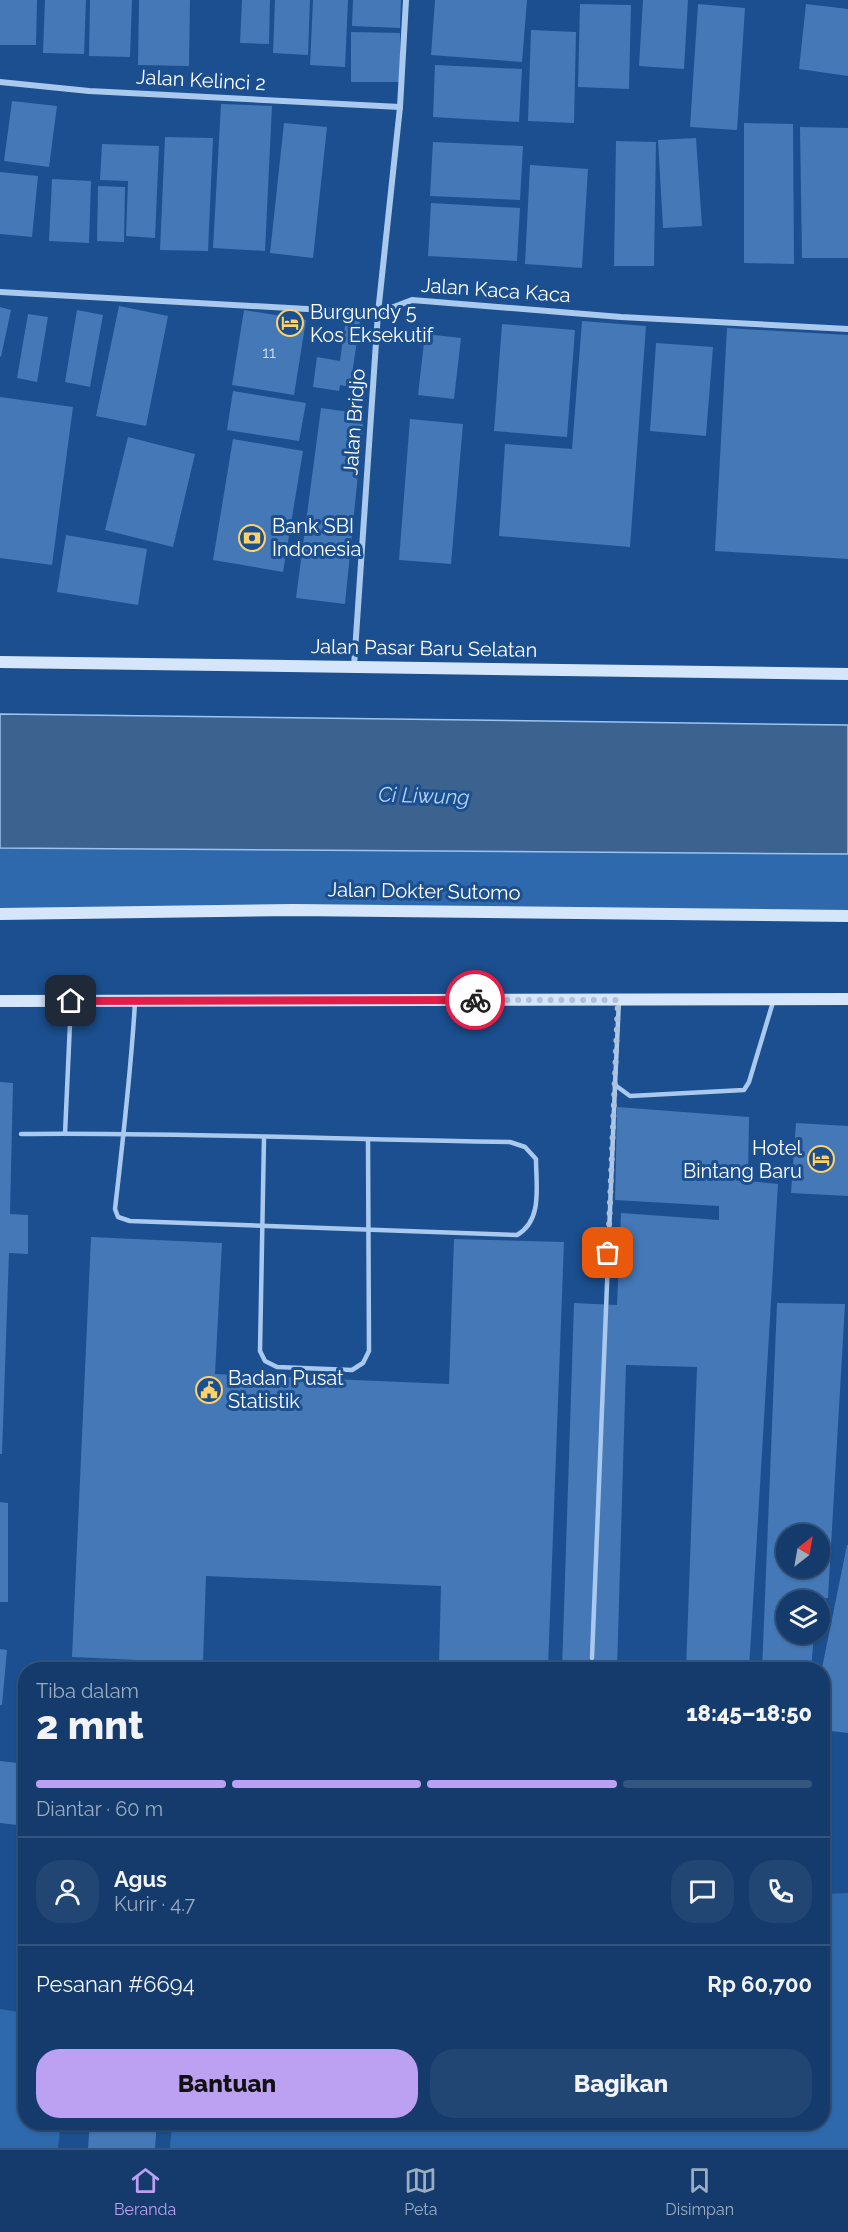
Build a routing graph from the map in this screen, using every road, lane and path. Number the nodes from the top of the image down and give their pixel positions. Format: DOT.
graph roads {
  1 [pos="406,0"];
  2 [pos="0,82"];
  3 [pos="400,107"];
  4 [pos="0,292"];
  5 [pos="378,313"];
  6 [pos="848,329"];
  7 [pos="0,662"];
  8 [pos="354,666"];
  9 [pos="848,674"];
  10 [pos="0,914"];
  11 [pos="848,916"];
  12 [pos="774,999"];
  13 [pos="848,999"];
  14 [pos="618,1000"];
  15 [pos="0,1001"];
  16 [pos="71,1001"];
  17 [pos="135,1002"];
  18 [pos="615,1085"];
  19 [pos="21,1134"];
  20 [pos="65,1134"];
  21 [pos="123,1135"];
  22 [pos="264,1138"];
  23 [pos="368,1140"];
  24 [pos="263,1227"];
  25 [pos="369,1230"];
  26 [pos="592,1658"];
  1 -- 3 [label="street, Jalan Bridjo"];
  2 -- 3 [label="street, Jalan Kelinci 2"];
  3 -- 5 [label="street, Jalan Bridjo"];
  4 -- 5 [label="street, Jalan Kaca Kaca"];
  5 -- 6 [label="street, Jalan Kaca Kaca"];
  5 -- 8 [label="street, Jalan Bridjo"];
  7 -- 8 [label="main road, Jalan Pasar Baru Selatan"];
  8 -- 9 [label="main road, Jalan Pasar Baru Selatan"];
  10 -- 11 [label="main road, Jalan Dokter Sutomo"];
  12 -- 13 [label="main road"];
  12 -- 14 [label="main road"];
  12 -- 18 [label="lane"];
  14 -- 17 [label="main road"];
  14 -- 18 [label="lane"];
  15 -- 16 [label="main road"];
  16 -- 17 [label="main road"];
  16 -- 20 [label="lane"];
  17 -- 21 [label="lane"];
  18 -- 26 [label="lane"];
  19 -- 20 [label="lane"];
  20 -- 21 [label="lane"];
  21 -- 22 [label="lane"];
  21 -- 24 [label="lane"];
  22 -- 23 [label="lane"];
  22 -- 24 [label="lane"];
  23 -- 25 [label="lane"];
  23 -- 25 [label="lane"];
  24 -- 25 [label="lane"];
  24 -- 25 [label="lane"];
}
